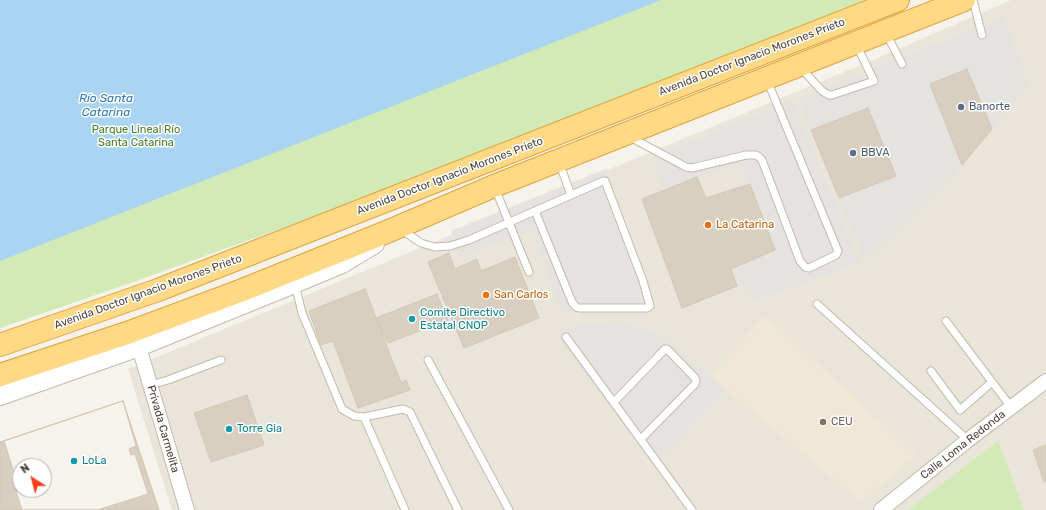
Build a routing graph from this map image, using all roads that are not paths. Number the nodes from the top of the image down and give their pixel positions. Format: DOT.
graph roads {
  1 [pos="898,0"];
  2 [pos="964,0"];
  3 [pos="973,0"];
  4 [pos="885,31"];
  5 [pos="982,35"];
  6 [pos="856,42"];
  7 [pos="902,64"];
  8 [pos="799,65"];
  9 [pos="766,78"];
  10 [pos="624,135"];
  11 [pos="559,161"];
  12 [pos="494,186"];
  13 [pos="571,195"];
  14 [pos="535,211"];
  15 [pos="509,222"];
  16 [pos="394,229"];
  17 [pos="528,272"];
  18 [pos="294,277"];
  19 [pos="817,304"];
  20 [pos="946,321"];
  21 [pos="566,337"];
  22 [pos="0,345"];
  23 [pos="139,347"];
  24 [pos="221,360"];
  25 [pos="428,360"];
  26 [pos="931,372"];
  27 [pos="0,375"];
  28 [pos="1046,381"];
  29 [pos="992,382"];
  30 [pos="151,385"];
  31 [pos="0,396"];
  32 [pos="614,402"];
  33 [pos="1011,407"];
  34 [pos="364,416"];
  35 [pos="641,439"];
  36 [pos="968,440"];
  37 [pos="187,510"];
  38 [pos="405,510"];
  39 [pos="458,510"];
  40 [pos="509,510"];
  41 [pos="692,510"];
  42 [pos="881,510"];
  1 -- 22 [label="highway, Avenida Doctor Ignacio Morones Prieto"];
  2 -- 4 [label="highway"];
  3 -- 5 [label="lane"];
  4 -- 6 [label="highway"];
  4 -- 7 [label="lane"];
  6 -- 8 [label="highway"];
  6 -- 8 [label="lane"];
  8 -- 9 [label="highway"];
  9 -- 10 [label="highway"];
  9 -- 10 [label="lane"];
  10 -- 11 [label="highway"];
  11 -- 12 [label="highway"];
  11 -- 13 [label="lane"];
  12 -- 15 [label="lane"];
  12 -- 16 [label="highway"];
  13 -- 14 [label="lane"];
  13 -- 14 [label="lane"];
  14 -- 15 [label="lane"];
  15 -- 16 [label="lane"];
  15 -- 17 [label="lane"];
  16 -- 18 [label="highway"];
  18 -- 23 [label="street"];
  18 -- 27 [label="highway"];
  18 -- 34 [label="lane"];
  19 -- 36 [label="lane"];
  20 -- 29 [label="lane"];
  21 -- 32 [label="lane"];
  23 -- 30 [label="street, Privada Carmelita"];
  23 -- 31 [label="street"];
  24 -- 30 [label="lane"];
  25 -- 40 [label="lane"];
  26 -- 29 [label="lane"];
  28 -- 33 [label="street, Calle Loma Redonda"];
  29 -- 33 [label="lane"];
  30 -- 37 [label="street, Privada Carmelita"];
  32 -- 35 [label="lane"];
  32 -- 35 [label="lane"];
  33 -- 36 [label="street, Calle Loma Redonda"];
  34 -- 38 [label="lane"];
  34 -- 39 [label="lane"];
  35 -- 41 [label="lane"];
  36 -- 42 [label="street, Calle Loma Redonda"];
}
